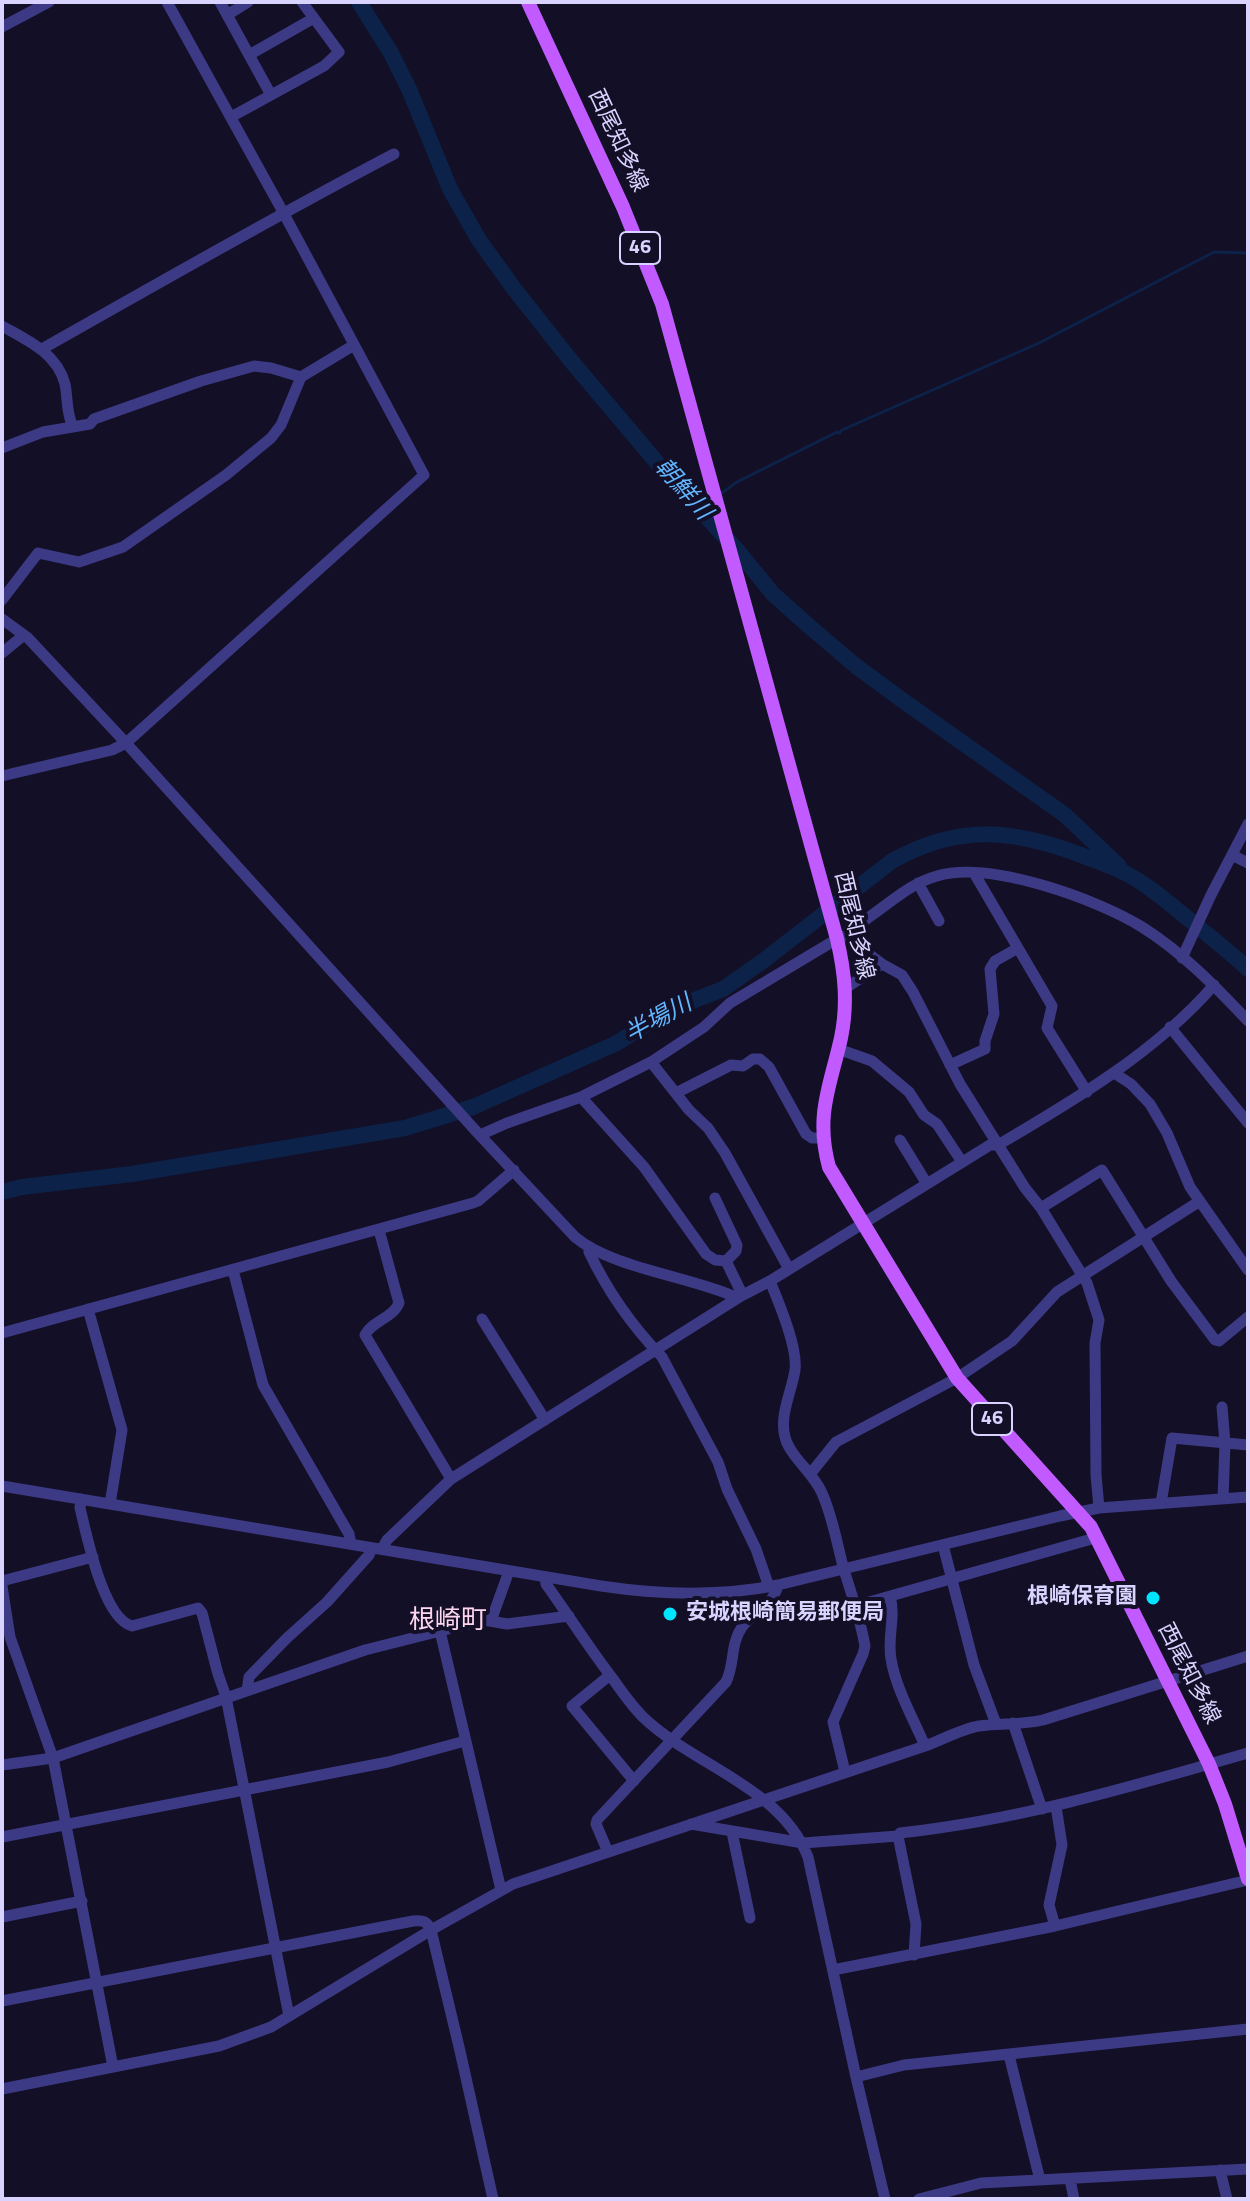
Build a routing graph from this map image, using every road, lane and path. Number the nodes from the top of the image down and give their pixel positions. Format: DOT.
graph roads {
  1 [pos="49,2"];
  2 [pos="167,2"];
  3 [pos="220,2"];
  4 [pos="248,2"];
  5 [pos="302,2"];
  6 [pos="528,2"];
  7 [pos="227,15"];
  8 [pos="314,18"];
  9 [pos="2,27"];
  10 [pos="249,55"];
  11 [pos="271,95"];
  12 [pos="231,117"];
  13 [pos="394,154"];
  14 [pos="283,212"];
  15 [pos="2,326"];
  16 [pos="354,345"];
  17 [pos="42,349"];
  18 [pos="301,377"];
  19 [pos="73,427"];
  20 [pos="2,448"];
  21 [pos="2,581"];
  22 [pos="5,596"];
  23 [pos="2,619"];
  24 [pos="24,635"];
  25 [pos="2,653"];
  26 [pos="126,743"];
  27 [pos="4,772"];
  28 [pos="1248,824"];
  29 [pos="1232,855"];
  30 [pos="1248,863"];
  31 [pos="974,873"];
  32 [pos="918,883"];
  33 [pos="939,921"];
  34 [pos="839,934"];
  35 [pos="1018,948"];
  36 [pos="1183,956"];
  37 [pos="882,964"];
  38 [pos="1214,985"];
  39 [pos="846,988"];
  40 [pos="1248,1021"];
  41 [pos="1170,1027"];
  42 [pos="838,1049"];
  43 [pos="651,1062"];
  44 [pos="950,1065"];
  45 [pos="1114,1073"];
  46 [pos="1087,1092"];
  47 [pos="676,1093"];
  48 [pos="581,1097"];
  49 [pos="1248,1123"];
  50 [pos="477,1132"];
  51 [pos="823,1138"];
  52 [pos="900,1140"];
  53 [pos="998,1145"];
  54 [pos="962,1162"];
  55 [pos="514,1170"];
  56 [pos="927,1184"];
  57 [pos="715,1198"];
  58 [pos="1200,1201"];
  59 [pos="1041,1208"];
  60 [pos="863,1223"];
  61 [pos="379,1230"];
  62 [pos="1143,1237"];
  63 [pos="589,1247"];
  64 [pos="726,1261"];
  65 [pos="789,1269"];
  66 [pos="233,1270"];
  67 [pos="1248,1270"];
  68 [pos="1083,1275"];
  69 [pos="770,1281"];
  70 [pos="741,1296"];
  71 [pos="88,1309"];
  72 [pos="1248,1317"];
  73 [pos="482,1319"];
  74 [pos="2,1333"];
  75 [pos="656,1351"];
  76 [pos="957,1378"];
  77 [pos="1222,1407"];
  78 [pos="545,1420"];
  79 [pos="1225,1443"];
  80 [pos="1248,1445"];
  81 [pos="811,1473"];
  82 [pos="451,1479"];
  83 [pos="2,1486"];
  84 [pos="1248,1497"];
  85 [pos="81,1499"];
  86 [pos="1223,1499"];
  87 [pos="1161,1503"];
  88 [pos="110,1504"];
  89 [pos="1099,1508"];
  90 [pos="1078,1512"];
  91 [pos="1095,1538"];
  92 [pos="351,1544"];
  93 [pos="943,1545"];
  94 [pos="377,1549"];
  95 [pos="93,1557"];
  96 [pos="844,1569"];
  97 [pos="509,1571"];
  98 [pos="545,1577"];
  99 [pos="952,1580"];
  100 [pos="2,1584"];
  101 [pos="774,1586"];
  102 [pos="890,1596"];
  103 [pos="855,1606"];
  104 [pos="569,1616"];
  105 [pos="491,1621"];
  106 [pos="440,1631"];
  107 [pos="1248,1656"];
  108 [pos="610,1675"];
  109 [pos="1167,1681"];
  110 [pos="247,1691"];
  111 [pos="226,1697"];
  112 [pos="1013,1723"];
  113 [pos="996,1724"];
  114 [pos="673,1740"];
  115 [pos="465,1741"];
  116 [pos="925,1746"];
  117 [pos="1248,1753"];
  118 [pos="53,1758"];
  119 [pos="1209,1764"];
  120 [pos="2,1765"];
  121 [pos="845,1772"];
  122 [pos="634,1781"];
  123 [pos="245,1788"];
  124 [pos="765,1800"];
  125 [pos="1056,1806"];
  126 [pos="1042,1809"];
  127 [pos="67,1824"];
  128 [pos="691,1824"];
  129 [pos="732,1832"];
  130 [pos="898,1836"];
  131 [pos="2,1837"];
  132 [pos="803,1843"];
  133 [pos="608,1852"];
  134 [pos="1248,1880"];
  135 [pos="501,1890"];
  136 [pos="82,1901"];
  137 [pos="2,1917"];
  138 [pos="750,1918"];
  139 [pos="1055,1926"];
  140 [pos="431,1930"];
  141 [pos="276,1948"];
  142 [pos="914,1955"];
  143 [pos="833,1970"];
  144 [pos="97,1982"];
  145 [pos="2,2001"];
  146 [pos="289,2016"];
  147 [pos="1248,2029"];
  148 [pos="1009,2055"];
  149 [pos="113,2067"];
  150 [pos="856,2077"];
  151 [pos="2,2089"];
  152 [pos="1248,2169"];
  153 [pos="1220,2170"];
  154 [pos="1070,2179"];
  155 [pos="1040,2180"];
  156 [pos="493,2199"];
  157 [pos="885,2199"];
  158 [pos="919,2199"];
  159 [pos="1074,2199"];
  160 [pos="1227,2199"];
  1 -- 9 [label="street"];
  2 -- 12 [label="street"];
  3 -- 7 [label="street"];
  4 -- 7 [label="street"];
  5 -- 8 [label="street"];
  6 -- 34 [label="main road, 西尾知多線 / 46"];
  7 -- 10 [label="street"];
  8 -- 10 [label="street"];
  8 -- 11 [label="street"];
  10 -- 11 [label="street"];
  11 -- 12 [label="street"];
  12 -- 14 [label="street"];
  13 -- 14 [label="street"];
  14 -- 16 [label="street"];
  14 -- 17 [label="street"];
  15 -- 17 [label="street"];
  16 -- 18 [label="street"];
  16 -- 26 [label="street"];
  17 -- 19 [label="street"];
  18 -- 19 [label="street"];
  18 -- 22 [label="street"];
  19 -- 20 [label="street"];
  21 -- 22 [label="street"];
  23 -- 24 [label="street"];
  24 -- 25 [label="street"];
  24 -- 26 [label="street"];
  26 -- 27 [label="street"];
  26 -- 50 [label="street"];
  28 -- 29 [label="street"];
  29 -- 30 [label="street"];
  29 -- 36 [label="street"];
  31 -- 32 [label="street"];
  31 -- 35 [label="street"];
  31 -- 36 [label="street"];
  32 -- 33 [label="street"];
  32 -- 34 [label="street"];
  34 -- 37 [label="street"];
  34 -- 39 [label="main road, 西尾知多線 / 46"];
  34 -- 43 [label="street"];
  35 -- 44 [label="street"];
  35 -- 46 [label="street"];
  36 -- 38 [label="street"];
  37 -- 39 [label="street"];
  37 -- 44 [label="street"];
  38 -- 40 [label="street"];
  38 -- 41 [label="street"];
  39 -- 42 [label="main road, 西尾知多線 / 46"];
  41 -- 45 [label="street"];
  41 -- 49 [label="street"];
  42 -- 51 [label="main road, 西尾知多線 / 46"];
  42 -- 54 [label="street"];
  43 -- 47 [label="street"];
  43 -- 48 [label="street"];
  44 -- 53 [label="street"];
  45 -- 46 [label="street"];
  45 -- 58 [label="street"];
  46 -- 53 [label="street"];
  47 -- 51 [label="street"];
  47 -- 65 [label="street"];
  48 -- 50 [label="street"];
  48 -- 64 [label="street"];
  50 -- 55 [label="street"];
  51 -- 60 [label="main road, 西尾知多線 / 46"];
  52 -- 56 [label="street"];
  53 -- 54 [label="street"];
  53 -- 59 [label="street"];
  54 -- 56 [label="street"];
  55 -- 61 [label="street"];
  55 -- 63 [label="street"];
  56 -- 60 [label="street"];
  57 -- 64 [label="street"];
  58 -- 62 [label="street"];
  58 -- 67 [label="street"];
  59 -- 62 [label="street"];
  59 -- 68 [label="street"];
  60 -- 65 [label="street"];
  60 -- 76 [label="main road, 西尾知多線 / 46"];
  61 -- 66 [label="street"];
  61 -- 82 [label="street"];
  62 -- 68 [label="street"];
  62 -- 72 [label="street"];
  63 -- 70 [label="street"];
  63 -- 75 [label="street"];
  64 -- 70 [label="street"];
  65 -- 69 [label="street"];
  66 -- 71 [label="street"];
  66 -- 92 [label="street"];
  68 -- 76 [label="street"];
  68 -- 89 [label="street"];
  69 -- 70 [label="street"];
  69 -- 81 [label="street"];
  70 -- 75 [label="street"];
  71 -- 74 [label="street"];
  71 -- 88 [label="street"];
  73 -- 78 [label="street"];
  75 -- 78 [label="street"];
  75 -- 101 [label="street"];
  76 -- 81 [label="street"];
  76 -- 90 [label="main road, 西尾知多線 / 46"];
  77 -- 79 [label="street"];
  78 -- 82 [label="street"];
  79 -- 80 [label="street"];
  79 -- 86 [label="street"];
  79 -- 87 [label="street"];
  81 -- 96 [label="street"];
  82 -- 94 [label="street"];
  83 -- 85 [label="street"];
  84 -- 86 [label="street"];
  85 -- 88 [label="street"];
  85 -- 95 [label="street"];
  86 -- 87 [label="street"];
  87 -- 89 [label="street"];
  88 -- 92 [label="street"];
  89 -- 90 [label="street"];
  90 -- 91 [label="main road, 西尾知多線 / 46"];
  90 -- 93 [label="street"];
  91 -- 99 [label="street"];
  91 -- 109 [label="main road, 西尾知多線 / 46"];
  92 -- 94 [label="street"];
  93 -- 96 [label="street"];
  93 -- 99 [label="street"];
  94 -- 97 [label="street"];
  94 -- 110 [label="street"];
  95 -- 100 [label="street"];
  95 -- 111 [label="street"];
  96 -- 101 [label="street"];
  96 -- 103 [label="street"];
  97 -- 98 [label="street"];
  97 -- 105 [label="street"];
  98 -- 101 [label="street"];
  98 -- 104 [label="street"];
  99 -- 102 [label="street"];
  99 -- 113 [label="street"];
  100 -- 118 [label="street"];
  101 -- 114 [label="street"];
  102 -- 103 [label="street"];
  102 -- 116 [label="street"];
  103 -- 121 [label="street"];
  104 -- 105 [label="street"];
  104 -- 108 [label="street"];
  105 -- 106 [label="street"];
  106 -- 110 [label="street"];
  106 -- 115 [label="street"];
  107 -- 109 [label="street"];
  108 -- 114 [label="street"];
  108 -- 122 [label="street"];
  109 -- 112 [label="street"];
  109 -- 119 [label="main road, 西尾知多線 / 46"];
  110 -- 111 [label="street"];
  111 -- 118 [label="street"];
  111 -- 123 [label="street"];
  112 -- 113 [label="street"];
  112 -- 126 [label="street"];
  113 -- 116 [label="street"];
  114 -- 122 [label="street"];
  114 -- 124 [label="street"];
  115 -- 123 [label="street"];
  115 -- 135 [label="street"];
  116 -- 121 [label="street"];
  117 -- 119 [label="street"];
  118 -- 120 [label="street"];
  118 -- 127 [label="street"];
  119 -- 125 [label="street"];
  119 -- 134 [label="main road, 西尾知多線 / 46"];
  121 -- 124 [label="street"];
  122 -- 133 [label="street"];
  123 -- 127 [label="street"];
  123 -- 141 [label="street"];
  124 -- 128 [label="street"];
  124 -- 132 [label="street"];
  125 -- 126 [label="street"];
  125 -- 139 [label="street"];
  126 -- 130 [label="street"];
  127 -- 131 [label="street"];
  127 -- 136 [label="street"];
  128 -- 129 [label="street"];
  128 -- 133 [label="street"];
  129 -- 132 [label="street"];
  129 -- 138 [label="street"];
  130 -- 132 [label="street"];
  130 -- 142 [label="street"];
  132 -- 143 [label="street"];
  133 -- 135 [label="street"];
  134 -- 139 [label="street"];
  135 -- 140 [label="street"];
  136 -- 137 [label="street"];
  136 -- 144 [label="street"];
  139 -- 142 [label="street"];
  140 -- 141 [label="street"];
  140 -- 146 [label="street"];
  140 -- 156 [label="street"];
  141 -- 144 [label="street"];
  141 -- 146 [label="street"];
  142 -- 143 [label="street"];
  143 -- 150 [label="street"];
  144 -- 145 [label="street"];
  144 -- 149 [label="street"];
  146 -- 149 [label="street"];
  147 -- 148 [label="street"];
  148 -- 150 [label="street"];
  148 -- 155 [label="street"];
  149 -- 151 [label="street"];
  150 -- 157 [label="street"];
  152 -- 153 [label="street"];
  153 -- 154 [label="street"];
  153 -- 160 [label="street"];
  154 -- 155 [label="street"];
  154 -- 159 [label="street"];
  155 -- 158 [label="street"];
}
